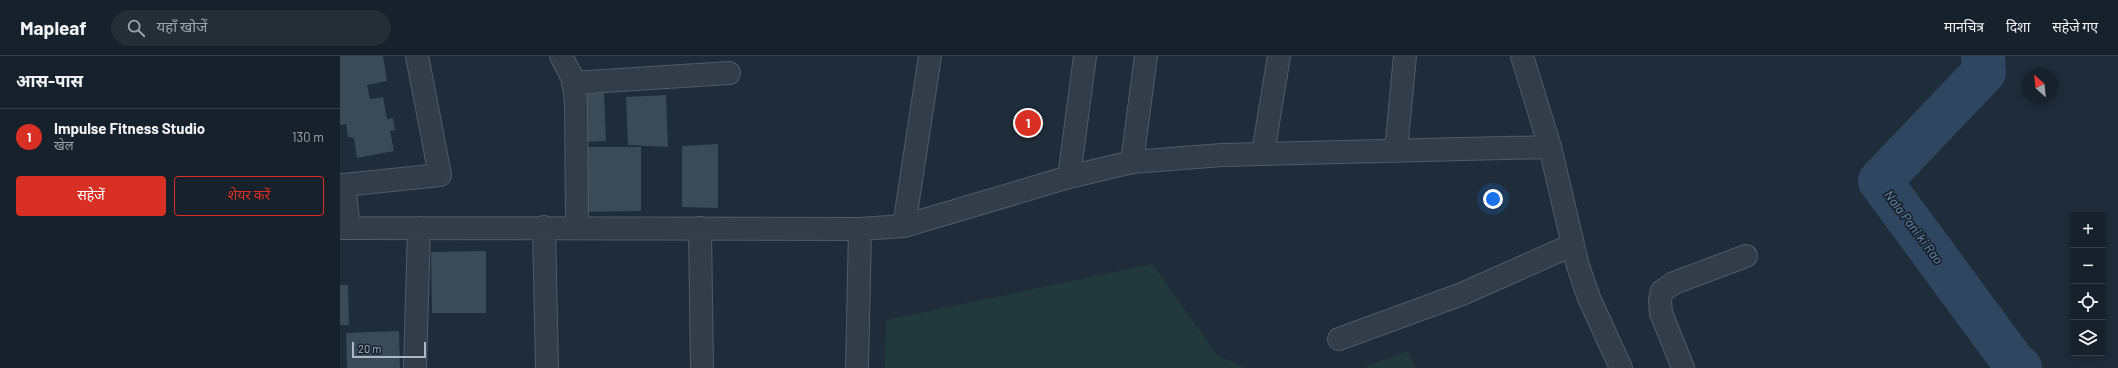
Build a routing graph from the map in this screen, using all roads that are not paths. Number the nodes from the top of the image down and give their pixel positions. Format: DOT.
graph roads {
  1 [pos="417,56"];
  2 [pos="562,56"];
  3 [pos="930,56"];
  4 [pos="1084,56"];
  5 [pos="1146,56"];
  6 [pos="1278,56"];
  7 [pos="1405,56"];
  8 [pos="1522,56"];
  9 [pos="729,73"];
  10 [pos="573,83"];
  11 [pos="1550,147"];
  12 [pos="1396,150"];
  13 [pos="1263,153"];
  14 [pos="1132,162"];
  15 [pos="1069,177"];
  16 [pos="342,185"];
  17 [pos="904,226"];
  18 [pos="544,227"];
  19 [pos="577,227"];
  20 [pos="345,228"];
  21 [pos="419,228"];
  22 [pos="700,228"];
  23 [pos="860,229"];
  24 [pos="1572,245"];
  25 [pos="1746,256"];
  26 [pos="1339,339"];
  27 [pos="415,368"];
  28 [pos="547,368"];
  29 [pos="702,368"];
  30 [pos="857,368"];
  31 [pos="1621,368"];
  32 [pos="1683,368"];
  1 -- 16 [label="street"];
  2 -- 10 [label="street"];
  3 -- 17 [label="street"];
  4 -- 15 [label="street"];
  5 -- 14 [label="street"];
  6 -- 13 [label="street"];
  7 -- 12 [label="street"];
  8 -- 11 [label="street"];
  9 -- 10 [label="street"];
  10 -- 19 [label="street"];
  11 -- 12 [label="street"];
  11 -- 24 [label="street"];
  12 -- 13 [label="street"];
  13 -- 14 [label="street"];
  14 -- 15 [label="street"];
  15 -- 17 [label="street"];
  16 -- 20 [label="street"];
  17 -- 23 [label="street"];
  18 -- 19 [label="street"];
  18 -- 21 [label="street"];
  18 -- 28 [label="street"];
  19 -- 22 [label="street"];
  20 -- 21 [label="street"];
  21 -- 27 [label="street"];
  22 -- 23 [label="street"];
  22 -- 29 [label="street"];
  23 -- 30 [label="street"];
  24 -- 26 [label="street"];
  24 -- 31 [label="street"];
  25 -- 32 [label="street"];
}
